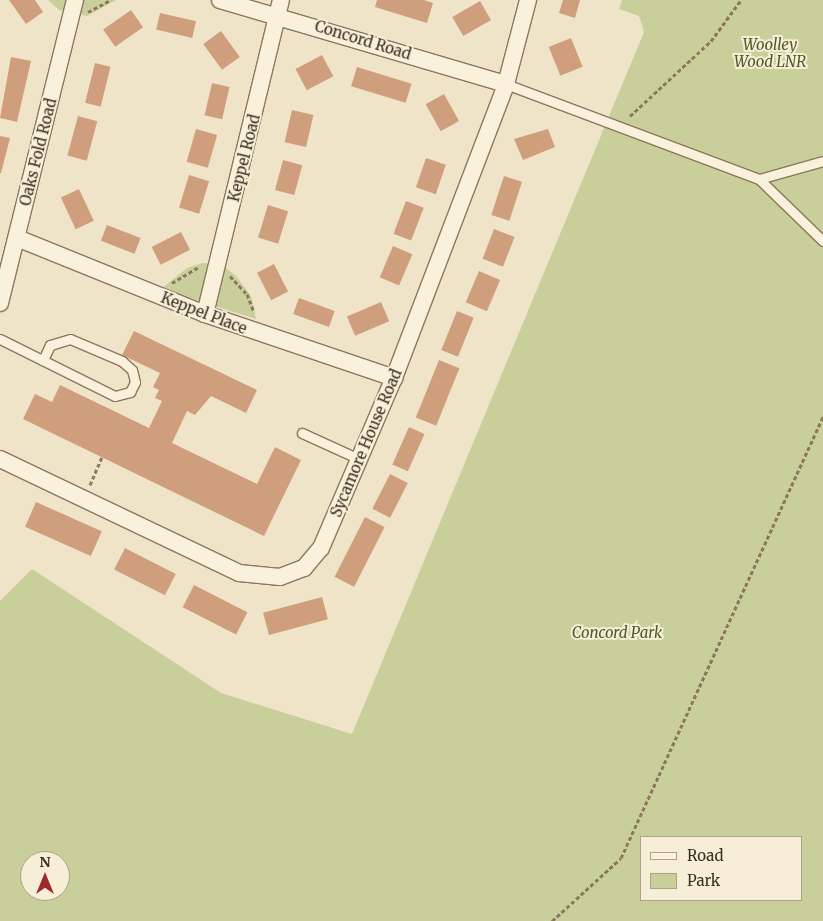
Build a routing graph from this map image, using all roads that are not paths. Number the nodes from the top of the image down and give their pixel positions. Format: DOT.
graph roads {
  1 [pos="75,0"];
  2 [pos="220,0"];
  3 [pos="528,0"];
  4 [pos="279,7"];
  5 [pos="506,84"];
  6 [pos="823,161"];
  7 [pos="759,179"];
  8 [pos="17,238"];
  9 [pos="823,241"];
  10 [pos="0,303"];
  11 [pos="205,314"];
  12 [pos="0,339"];
  13 [pos="43,360"];
  14 [pos="394,378"];
  15 [pos="302,433"];
  16 [pos="0,459"];
  17 [pos="359,459"];
  1 -- 8 [label="street, Oaks Fold Road"];
  2 -- 4 [label="street, Concord Road"];
  3 -- 5 [label="street, Sycamore House Road"];
  4 -- 5 [label="street, Concord Road"];
  4 -- 11 [label="street, Keppel Road"];
  5 -- 7 [label="lane"];
  5 -- 14 [label="street, Sycamore House Road"];
  6 -- 7 [label="lane"];
  7 -- 9 [label="lane"];
  8 -- 10 [label="street, Oaks Fold Road"];
  8 -- 11 [label="street, Keppel Place"];
  11 -- 14 [label="street, Keppel Place"];
  12 -- 13 [label="lane"];
  13 -- 13 [label="lane"];
  14 -- 17 [label="street, Sycamore House Road"];
  15 -- 17 [label="lane"];
  16 -- 17 [label="street, Sycamore House Road"];
}
